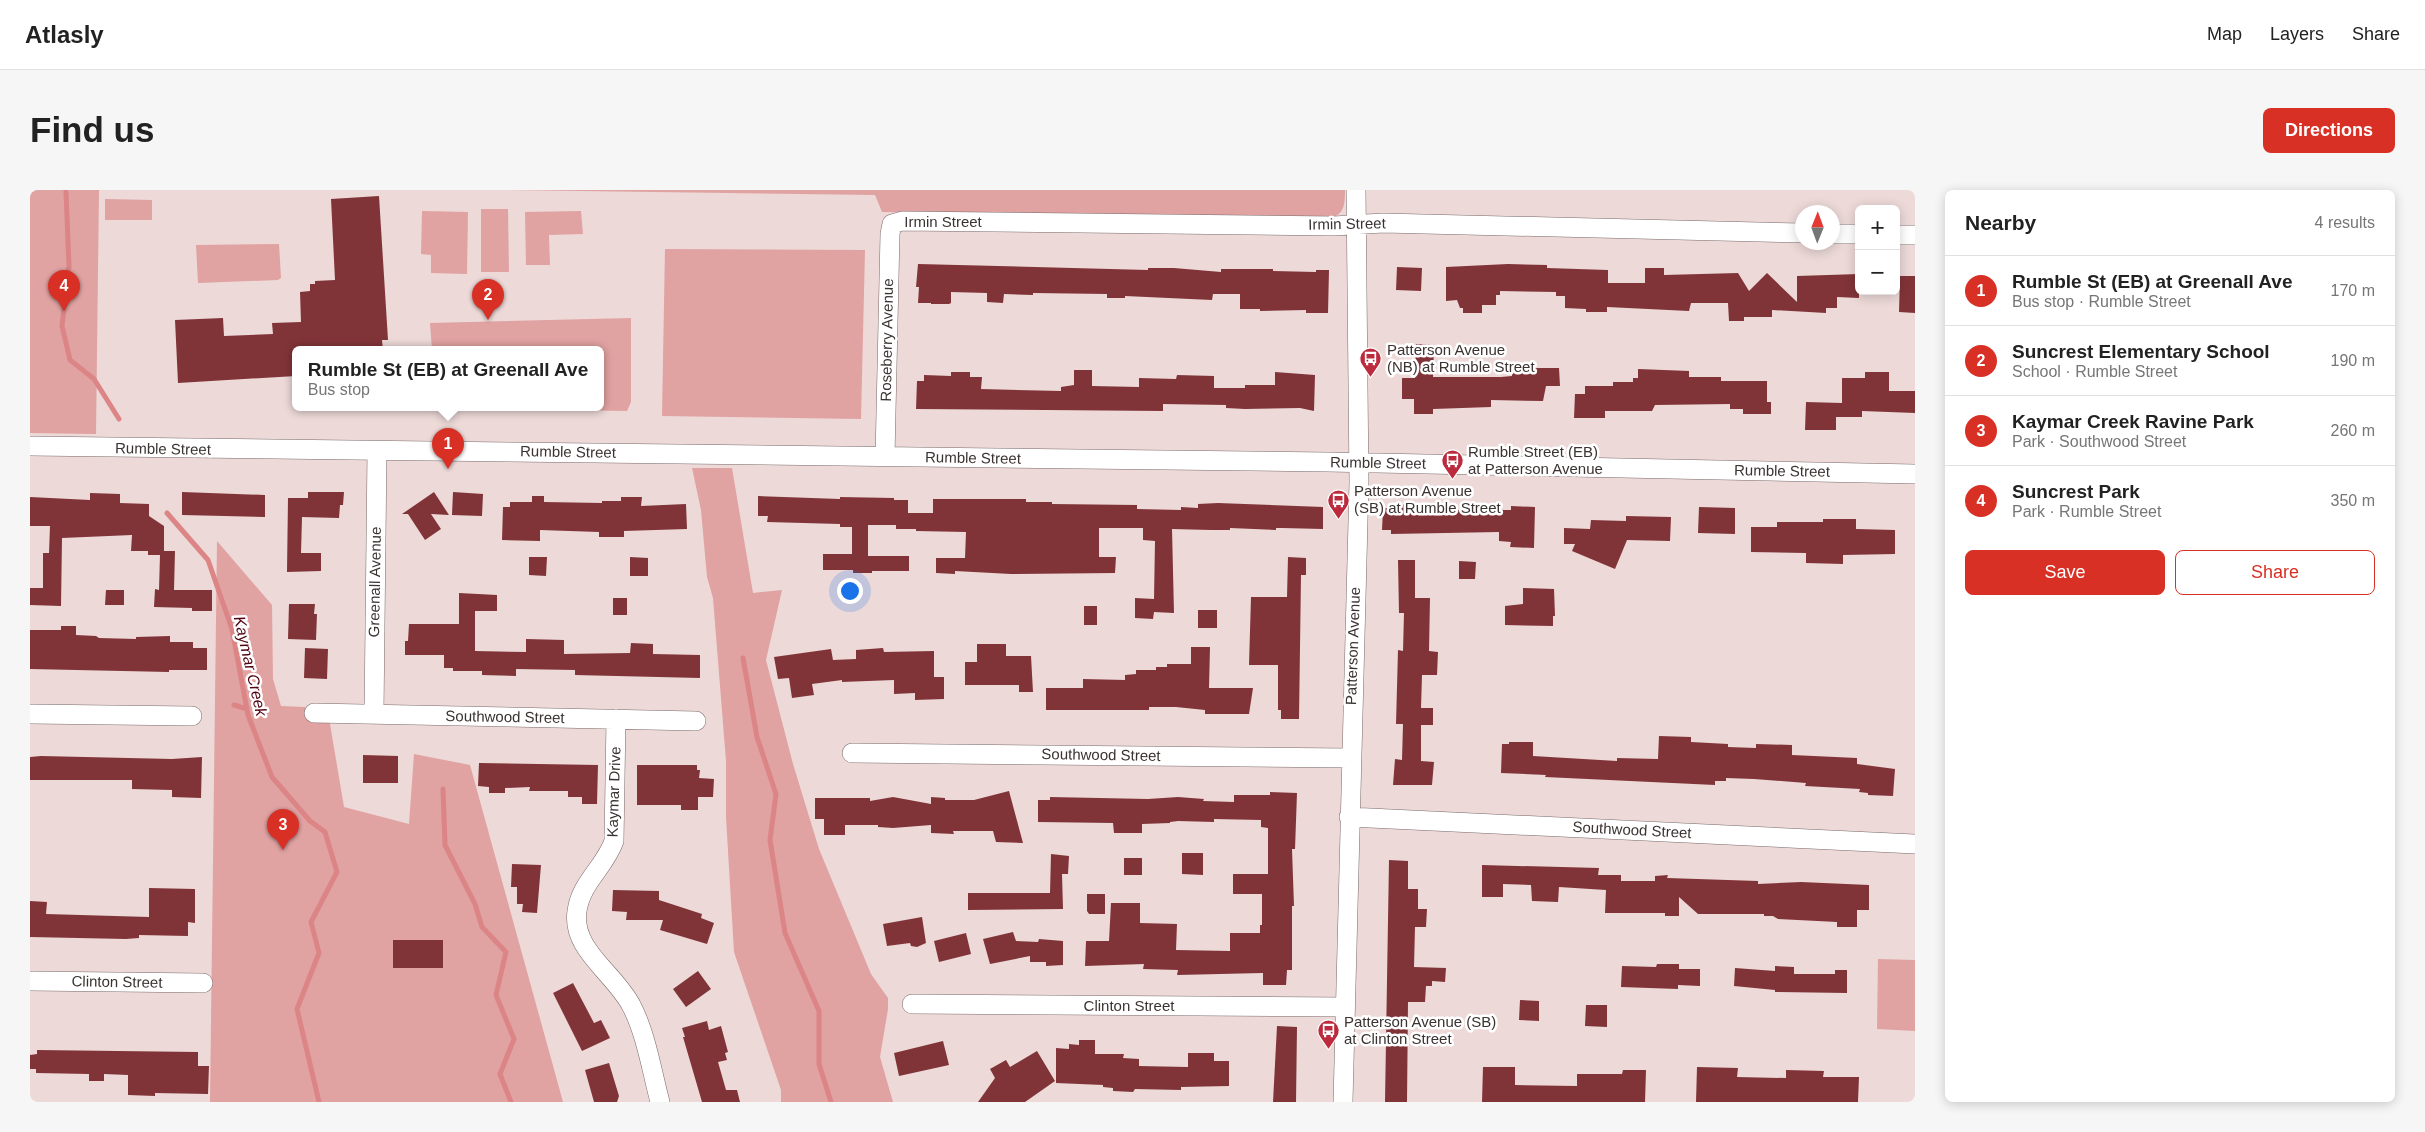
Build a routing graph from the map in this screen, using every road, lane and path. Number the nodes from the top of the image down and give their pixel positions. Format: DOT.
graph roads {
  1 [pos="1356,190"];
  2 [pos="892,224"];
  3 [pos="1356,224"];
  4 [pos="1795,233"];
  5 [pos="1840,234"];
  6 [pos="1855,234"];
  7 [pos="1900,235"];
  8 [pos="1915,235"];
  9 [pos="30,446"];
  10 [pos="377,450"];
  11 [pos="885,457"];
  12 [pos="1359,463"];
  13 [pos="1915,474"];
  14 [pos="314,713"];
  15 [pos="30,714"];
  16 [pos="374,714"];
  17 [pos="192,716"];
  18 [pos="616,720"];
  19 [pos="696,721"];
  20 [pos="852,752"];
  21 [pos="1350,758"];
  22 [pos="1350,817"];
  23 [pos="1915,844"];
  24 [pos="30,981"];
  25 [pos="203,984"];
  26 [pos="912,1004"];
  27 [pos="1345,1007"];
  28 [pos="660,1102"];
  29 [pos="1344,1102"];
  1 -- 3 [label="street, Patterson Avenue"];
  2 -- 3 [label="street, Irmin Street"];
  2 -- 11 [label="street, Roseberry Avenue"];
  3 -- 4 [label="street, Irmin Street"];
  3 -- 12 [label="street, Patterson Avenue"];
  5 -- 6 [label="street"];
  7 -- 8 [label="street"];
  9 -- 10 [label="street, Rumble Street"];
  10 -- 11 [label="street, Rumble Street"];
  10 -- 16 [label="street, Greenall Avenue"];
  11 -- 12 [label="street, Rumble Street"];
  12 -- 13 [label="street, Rumble Street"];
  12 -- 21 [label="street, Patterson Avenue"];
  14 -- 16 [label="street, Southwood Street"];
  15 -- 17 [label="street"];
  16 -- 18 [label="street, Southwood Street"];
  18 -- 19 [label="street, Southwood Street"];
  18 -- 28 [label="street, Kaymar Drive"];
  20 -- 21 [label="street, Southwood Street"];
  21 -- 22 [label="street, Patterson Avenue"];
  22 -- 23 [label="street, Southwood Street"];
  22 -- 27 [label="street, Patterson Avenue"];
  24 -- 25 [label="street, Clinton Street"];
  26 -- 27 [label="street, Clinton Street"];
  27 -- 29 [label="street, Patterson Avenue"];
}
